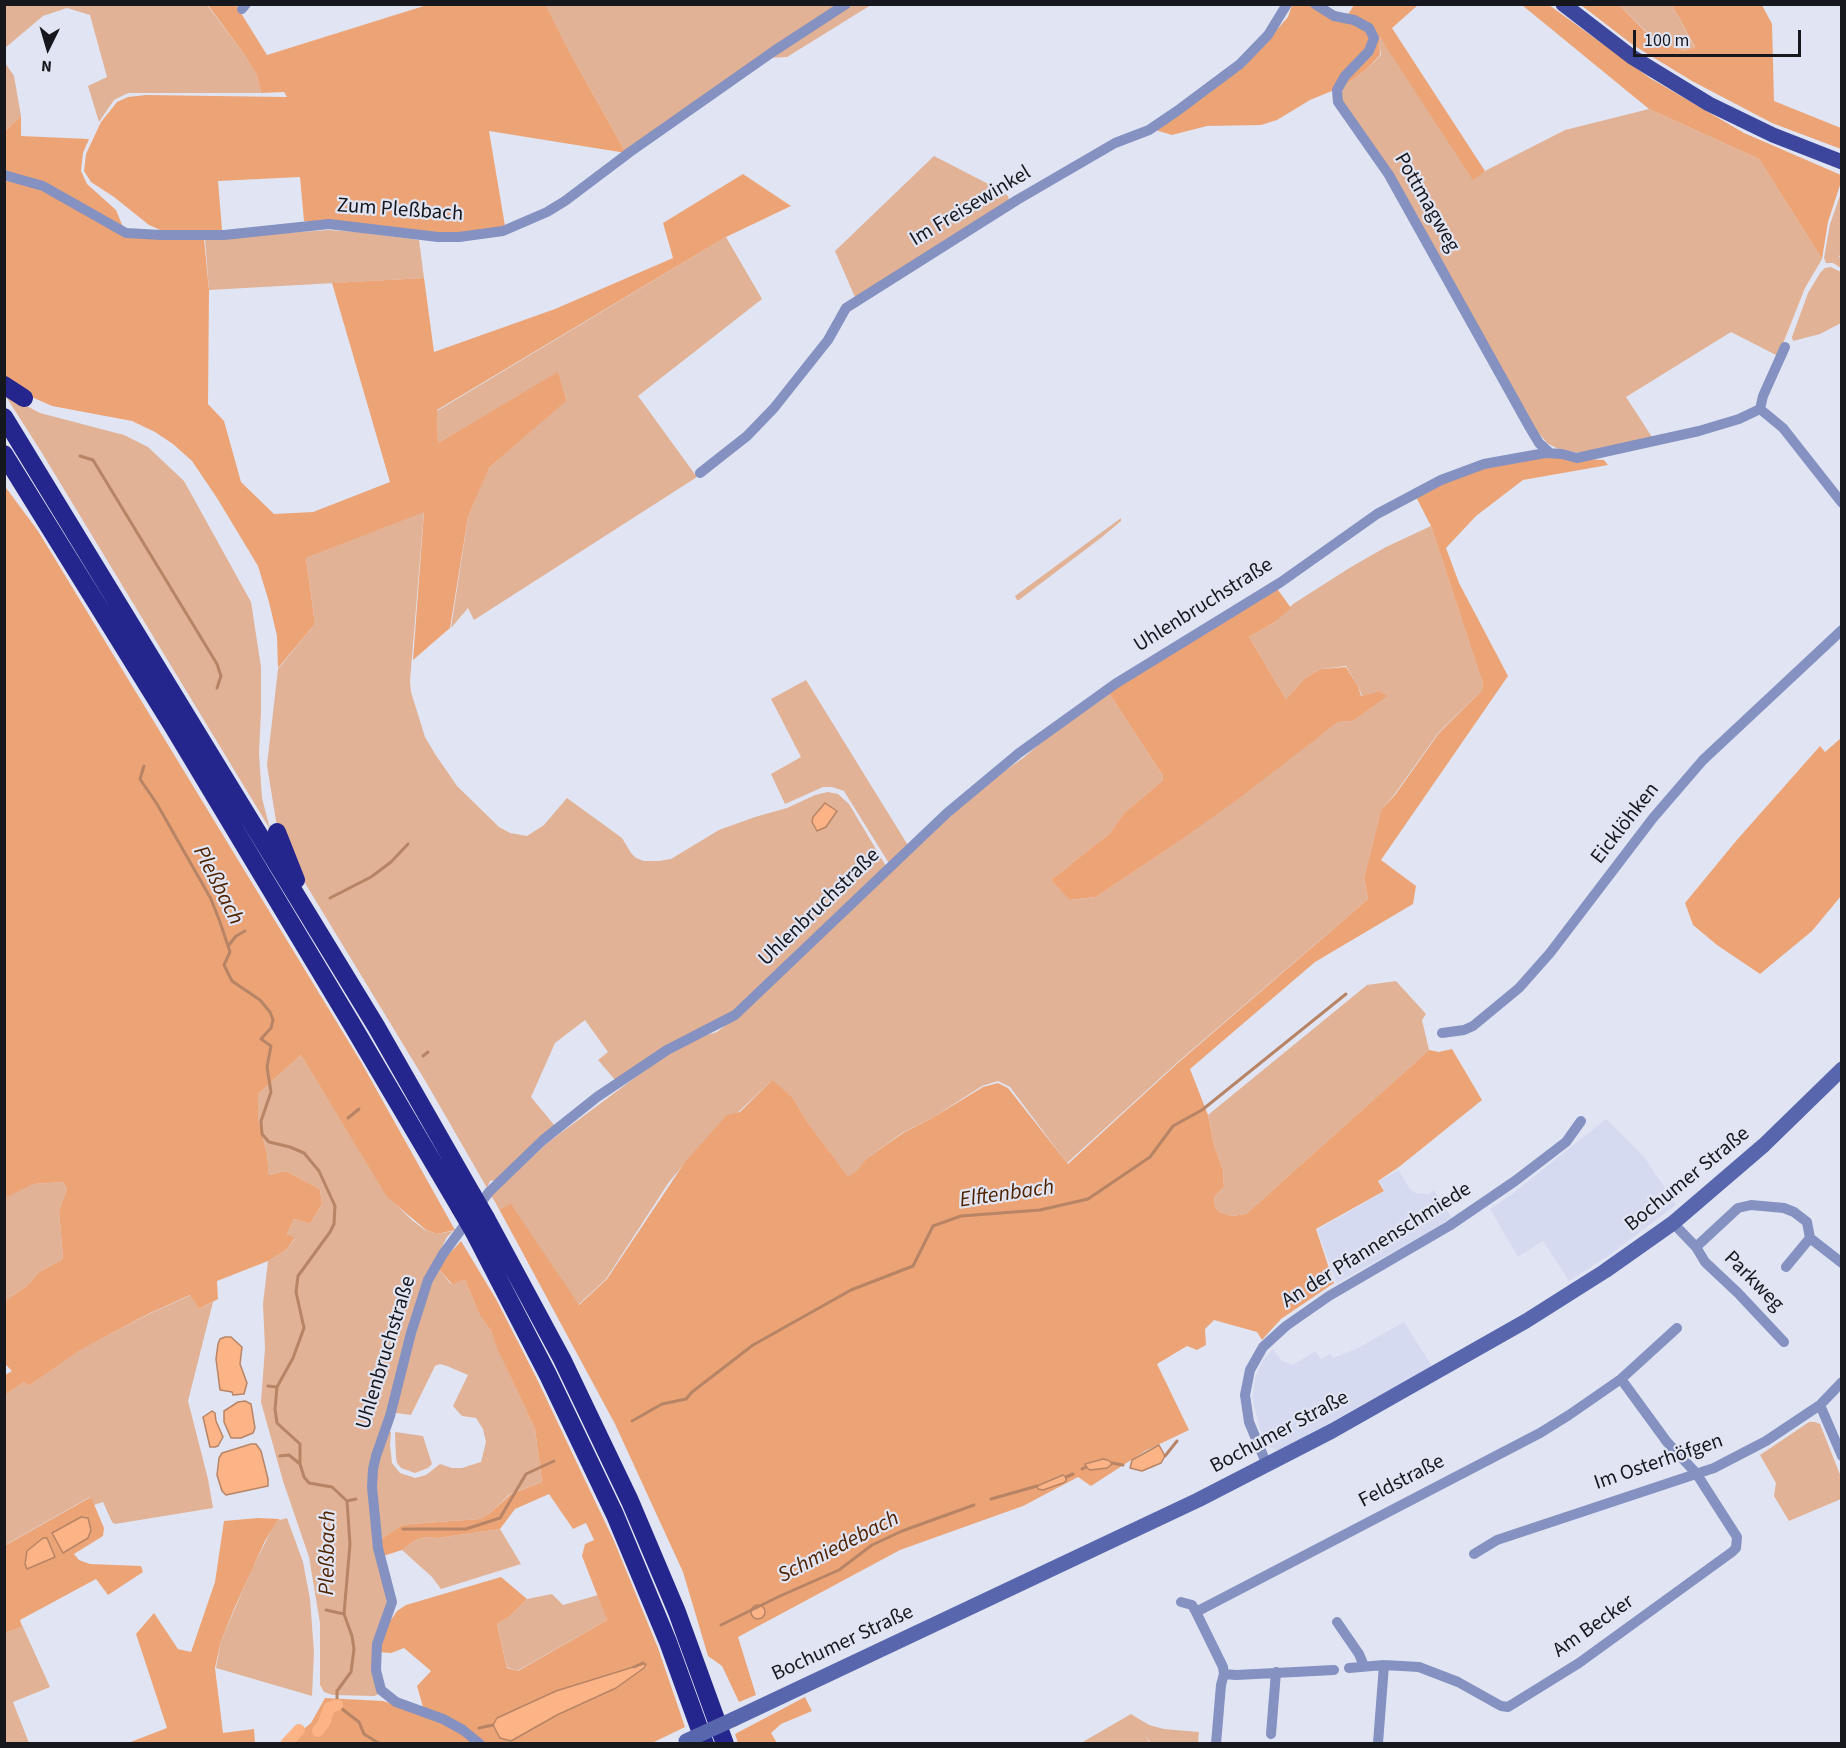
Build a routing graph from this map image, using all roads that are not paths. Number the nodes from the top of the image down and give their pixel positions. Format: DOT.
graph roads {
  1 [pos="846,4"];
  2 [pos="1287,4"];
  3 [pos="1315,4"];
  4 [pos="1563,4"];
  5 [pos="1842,162"];
  6 [pos="4,175"];
  7 [pos="1785,347"];
  8 [pos="4,385"];
  9 [pos="24,399"];
  10 [pos="1760,409"];
  11 [pos="4,417"];
  12 [pos="1550,453"];
  13 [pos="4,454"];
  14 [pos="700,473"];
  15 [pos="1842,503"];
  16 [pos="1842,630"];
  17 [pos="277,832"];
  18 [pos="309,916"];
  19 [pos="1442,1033"];
  20 [pos="1842,1070"];
  21 [pos="1581,1121"];
  22 [pos="1672,1223"];
  23 [pos="480,1225"];
  24 [pos="1810,1239"];
  25 [pos="1696,1247"];
  26 [pos="1842,1263"];
  27 [pos="1786,1267"];
  28 [pos="1677,1328"];
  29 [pos="1784,1342"];
  30 [pos="1621,1379"];
  31 [pos="1842,1382"];
  32 [pos="1820,1405"];
  33 [pos="1842,1456"];
  34 [pos="1267,1465"];
  35 [pos="1696,1473"];
  36 [pos="1474,1554"];
  37 [pos="1180,1602"];
  38 [pos="1196,1612"];
  39 [pos="1337,1622"];
  40 [pos="1384,1665"];
  41 [pos="1364,1666"];
  42 [pos="1349,1668"];
  43 [pos="1334,1670"];
  44 [pos="1276,1672"];
  45 [pos="1224,1674"];
  46 [pos="1271,1734"];
  47 [pos="684,1742"];
  48 [pos="480,1743"];
  49 [pos="705,1743"];
  50 [pos="725,1743"];
  51 [pos="1216,1743"];
  52 [pos="1378,1743"];
  1 -- 6 [label="street, Zum Pleßbach"];
  2 -- 14 [label="street, Im Freisewinkel"];
  3 -- 12 [label="street, Pottmagweg"];
  4 -- 5 [label="main road"];
  7 -- 10 [label="street"];
  8 -- 9 [label="highway"];
  10 -- 12 [label="street, Uhlenbruchstraße"];
  10 -- 15 [label="street"];
  11 -- 18 [label="highway"];
  12 -- 48 [label="street, Uhlenbruchstraße"];
  13 -- 23 [label="highway, bridge"];
  16 -- 19 [label="street, Eicklöhken"];
  17 -- 18 [label="highway"];
  18 -- 23 [label="highway, bridge"];
  20 -- 22 [label="main road, Bochumer Straße"];
  21 -- 34 [label="street, An der Pfannenschmiede"];
  22 -- 25 [label="street, Parkweg"];
  22 -- 34 [label="main road, Bochumer Straße"];
  23 -- 49 [label="highway"];
  23 -- 50 [label="highway"];
  24 -- 25 [label="street, Parkweg"];
  24 -- 26 [label="street, Parkweg"];
  24 -- 27 [label="street, Parkweg"];
  25 -- 29 [label="street, Parkweg"];
  28 -- 30 [label="street, Feldstraße"];
  30 -- 35 [label="street"];
  30 -- 38 [label="street, Feldstraße"];
  31 -- 32 [label="street, Im Osterhöfgen"];
  32 -- 33 [label="street"];
  32 -- 35 [label="street, Im Osterhöfgen"];
  34 -- 47 [label="main road, Bochumer Straße, bridge"];
  35 -- 36 [label="street, Im Osterhöfgen"];
  35 -- 40 [label="street, Am Becker"];
  37 -- 38 [label="street"];
  38 -- 45 [label="street"];
  39 -- 41 [label="street"];
  40 -- 41 [label="street, Am Becker"];
  40 -- 52 [label="street"];
  41 -- 42 [label="street, Am Becker"];
  43 -- 44 [label="street"];
  44 -- 45 [label="street"];
  44 -- 46 [label="street"];
  45 -- 51 [label="street"];
}
